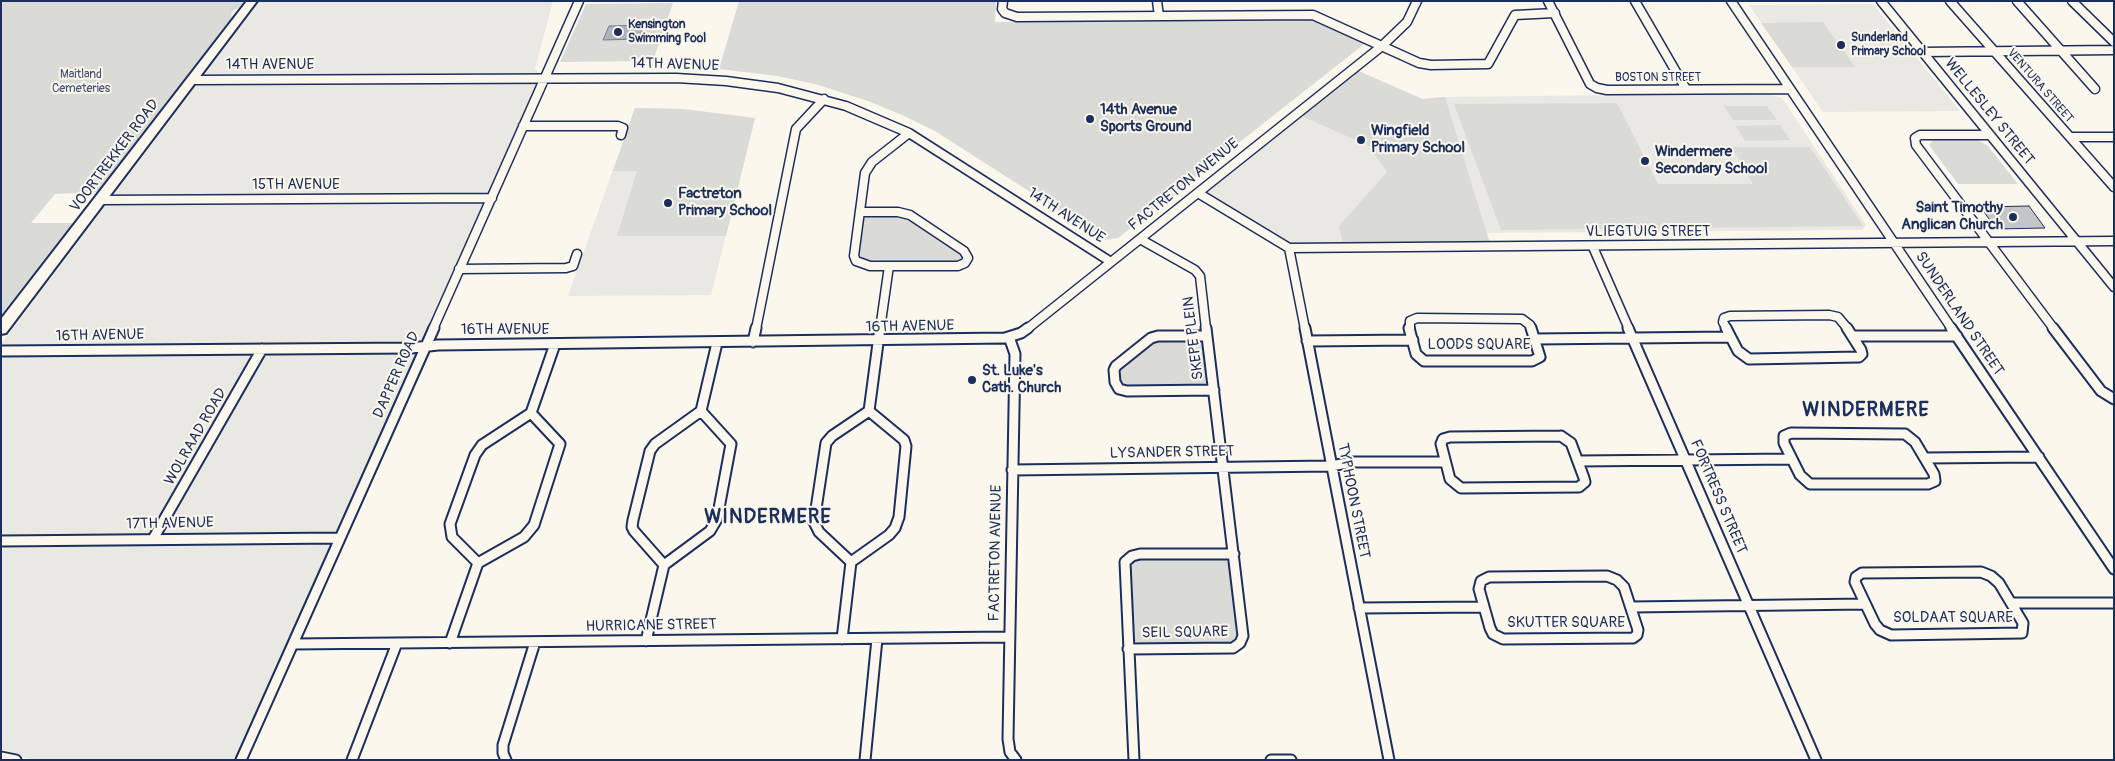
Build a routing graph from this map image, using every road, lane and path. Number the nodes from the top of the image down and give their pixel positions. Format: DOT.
graph roads {
  1 [pos="252,1"];
  2 [pos="579,1"];
  3 [pos="1003,1"];
  4 [pos="1157,1"];
  5 [pos="1417,1"];
  6 [pos="1548,1"];
  7 [pos="1635,1"];
  8 [pos="1731,1"];
  9 [pos="1881,1"];
  10 [pos="1950,1"];
  11 [pos="2017,1"];
  12 [pos="2072,1"];
  13 [pos="1555,14"];
  14 [pos="1158,16"];
  15 [pos="2114,42"];
  16 [pos="1382,46"];
  17 [pos="2061,50"];
  18 [pos="2114,50"];
  19 [pos="1922,52"];
  20 [pos="1994,52"];
  21 [pos="545,78"];
  22 [pos="192,80"];
  23 [pos="1686,89"];
  24 [pos="1790,89"];
  25 [pos="2095,89"];
  26 [pos="824,100"];
  27 [pos="523,126"];
  28 [pos="909,133"];
  29 [pos="621,135"];
  30 [pos="1990,135"];
  31 [pos="2070,137"];
  32 [pos="2114,137"];
  33 [pos="2114,186"];
  34 [pos="1198,193"];
  35 [pos="492,198"];
  36 [pos="100,200"];
  37 [pos="861,212"];
  38 [pos="1140,239"];
  39 [pos="1988,241"];
  40 [pos="2076,241"];
  41 [pos="2114,241"];
  42 [pos="1894,243"];
  43 [pos="1594,246"];
  44 [pos="1289,248"];
  45 [pos="578,254"];
  46 [pos="1112,262"];
  47 [pos="888,266"];
  48 [pos="459,270"];
  49 [pos="2114,287"];
  50 [pos="1,329"];
  51 [pos="1208,336"];
  52 [pos="1852,336"];
  53 [pos="1957,336"];
  54 [pos="1730,337"];
  55 [pos="1009,338"];
  56 [pos="1633,338"];
  57 [pos="1535,339"];
  58 [pos="1412,340"];
  59 [pos="879,341"];
  60 [pos="1307,341"];
  61 [pos="752,342"];
  62 [pos="717,343"];
  63 [pos="555,344"];
  64 [pos="425,346"];
  65 [pos="262,348"];
  66 [pos="1,351"];
  67 [pos="1214,390"];
  68 [pos="2114,398"];
  69 [pos="701,411"];
  70 [pos="870,411"];
  71 [pos="531,413"];
  72 [pos="2039,457"];
  73 [pos="1925,458"];
  74 [pos="1792,459"];
  75 [pos="1686,460"];
  76 [pos="1578,461"];
  77 [pos="1445,462"];
  78 [pos="1331,466"];
  79 [pos="1223,468"];
  80 [pos="1012,470"];
  81 [pos="340,538"];
  82 [pos="154,539"];
  83 [pos="1,541"];
  84 [pos="1234,554"];
  85 [pos="851,562"];
  86 [pos="478,563"];
  87 [pos="664,565"];
  88 [pos="2114,569"];
  89 [pos="2114,602"];
  90 [pos="2011,603"];
  91 [pos="1866,604"];
  92 [pos="1749,605"];
  93 [pos="1631,606"];
  94 [pos="1484,607"];
  95 [pos="1359,608"];
  96 [pos="1009,637"];
  97 [pos="842,639"];
  98 [pos="877,639"];
  99 [pos="646,641"];
  100 [pos="535,642"];
  101 [pos="398,643"];
  102 [pos="450,643"];
  103 [pos="292,644"];
  104 [pos="1128,649"];
  105 [pos="1,757"];
  106 [pos="16,760"];
  107 [pos="241,760"];
  108 [pos="352,760"];
  109 [pos="506,760"];
  110 [pos="865,760"];
  111 [pos="1016,760"];
  112 [pos="1134,760"];
  113 [pos="1271,760"];
  114 [pos="1291,760"];
  115 [pos="1389,760"];
  116 [pos="1816,760"];
  1 -- 22 [label="main road, VOORTREKKER ROAD"];
  2 -- 21 [label="street, DAPPER ROAD"];
  3 -- 14 [label="street"];
  4 -- 14 [label="street"];
  5 -- 16 [label="street, FACTRETON AVENUE"];
  6 -- 13 [label="street, BOSTON STREET"];
  7 -- 23 [label="street"];
  8 -- 24 [label="street, SUNDERLAND STREET"];
  9 -- 19 [label="street, WELLESLEY STREET"];
  10 -- 20 [label="street, VENTURA STREET"];
  11 -- 17 [label="street"];
  12 -- 15 [label="street"];
  13 -- 16 [label="street"];
  13 -- 23 [label="street, BOSTON STREET"];
  14 -- 16 [label="street"];
  16 -- 34 [label="street, FACTRETON AVENUE"];
  17 -- 18 [label="street"];
  17 -- 20 [label="street"];
  17 -- 25 [label="street"];
  19 -- 20 [label="street"];
  19 -- 30 [label="street, WELLESLEY STREET"];
  20 -- 31 [label="street, VENTURA STREET"];
  21 -- 22 [label="street, 14TH AVENUE"];
  21 -- 26 [label="street, 14TH AVENUE"];
  21 -- 27 [label="street, DAPPER ROAD"];
  22 -- 36 [label="main road, VOORTREKKER ROAD"];
  23 -- 24 [label="street, BOSTON STREET"];
  24 -- 42 [label="street, SUNDERLAND STREET"];
  26 -- 28 [label="street, 14TH AVENUE"];
  26 -- 61 [label="street"];
  27 -- 29 [label="street"];
  27 -- 35 [label="street, DAPPER ROAD"];
  28 -- 37 [label="street"];
  28 -- 46 [label="street, 14TH AVENUE"];
  30 -- 39 [label="street"];
  30 -- 40 [label="street, WELLESLEY STREET"];
  31 -- 32 [label="street"];
  31 -- 33 [label="street, VENTURA STREET"];
  34 -- 38 [label="street, FACTRETON AVENUE"];
  34 -- 44 [label="street"];
  35 -- 36 [label="street, 15TH AVENUE"];
  35 -- 48 [label="street, DAPPER ROAD"];
  36 -- 50 [label="main road, VOORTREKKER ROAD"];
  37 -- 47 [label="street"];
  37 -- 47 [label="street"];
  38 -- 46 [label="street, FACTRETON AVENUE"];
  38 -- 51 [label="street, SKEPE PLEIN"];
  39 -- 40 [label="street, VLIEGTUIG STREET"];
  39 -- 42 [label="street, VLIEGTUIG STREET"];
  39 -- 68 [label="street"];
  40 -- 41 [label="street, VLIEGTUIG STREET"];
  40 -- 49 [label="street, WELLESLEY STREET"];
  42 -- 43 [label="street, VLIEGTUIG STREET"];
  42 -- 53 [label="street, SUNDERLAND STREET"];
  43 -- 44 [label="street, VLIEGTUIG STREET"];
  43 -- 56 [label="street, FORTRESS STREET"];
  44 -- 60 [label="street, TYPHOON STREET"];
  45 -- 48 [label="street"];
  46 -- 55 [label="street, FACTRETON AVENUE"];
  47 -- 59 [label="street"];
  48 -- 64 [label="street, DAPPER ROAD"];
  51 -- 67 [label="street, SKEPE PLEIN"];
  51 -- 67 [label="street"];
  52 -- 53 [label="street"];
  52 -- 54 [label="street"];
  52 -- 54 [label="street"];
  53 -- 72 [label="street, SUNDERLAND STREET"];
  54 -- 56 [label="street, LOODS SQUARE"];
  55 -- 59 [label="street, 16TH AVENUE"];
  55 -- 80 [label="street, FACTRETON AVENUE"];
  56 -- 57 [label="street, LOODS SQUARE"];
  56 -- 75 [label="street, FORTRESS STREET"];
  57 -- 58 [label="street, LOODS SQUARE"];
  57 -- 58 [label="street, LOODS SQUARE"];
  58 -- 60 [label="street, LOODS SQUARE"];
  59 -- 61 [label="street, 16TH AVENUE"];
  59 -- 70 [label="street"];
  60 -- 78 [label="street, TYPHOON STREET"];
  61 -- 62 [label="street, 16TH AVENUE"];
  62 -- 63 [label="street, 16TH AVENUE"];
  62 -- 69 [label="street"];
  63 -- 64 [label="street, 16TH AVENUE"];
  63 -- 71 [label="street"];
  64 -- 65 [label="street, 16TH AVENUE"];
  64 -- 81 [label="street, DAPPER ROAD"];
  65 -- 66 [label="street, 16TH AVENUE"];
  65 -- 82 [label="street, WOLRAAD ROAD"];
  67 -- 79 [label="street, SKEPE PLEIN"];
  69 -- 87 [label="street"];
  69 -- 87 [label="street"];
  70 -- 85 [label="street"];
  70 -- 85 [label="street"];
  71 -- 86 [label="street"];
  71 -- 86 [label="street"];
  72 -- 73 [label="street"];
  72 -- 88 [label="street, SUNDERLAND STREET"];
  73 -- 74 [label="street"];
  73 -- 74 [label="street"];
  74 -- 75 [label="street"];
  75 -- 76 [label="street"];
  75 -- 92 [label="street, FORTRESS STREET"];
  76 -- 77 [label="street"];
  76 -- 77 [label="street"];
  77 -- 78 [label="street, LYSANDER STREET"];
  78 -- 79 [label="street, LYSANDER STREET"];
  78 -- 95 [label="street, TYPHOON STREET"];
  79 -- 80 [label="street, LYSANDER STREET"];
  79 -- 84 [label="street, SEIL SQUARE"];
  80 -- 96 [label="street, FACTRETON AVENUE"];
  81 -- 82 [label="street, 17TH AVENUE"];
  81 -- 103 [label="street, DAPPER ROAD"];
  82 -- 83 [label="street, 17TH AVENUE"];
  84 -- 104 [label="street, SEIL SQUARE"];
  84 -- 104 [label="street, SEIL SQUARE"];
  85 -- 97 [label="street"];
  86 -- 102 [label="street"];
  87 -- 99 [label="street"];
  89 -- 90 [label="street, SOLDAAT SQUARE"];
  90 -- 91 [label="street, SOLDAAT SQUARE"];
  90 -- 91 [label="street, SOLDAAT SQUARE"];
  91 -- 92 [label="street"];
  92 -- 93 [label="street, SKUTTER SQUARE"];
  92 -- 116 [label="street, FORTRESS STREET"];
  93 -- 94 [label="street, SKUTTER SQUARE"];
  93 -- 94 [label="street, SKUTTER SQUARE"];
  94 -- 95 [label="street"];
  95 -- 115 [label="street, TYPHOON STREET"];
  96 -- 98 [label="street, HURRICANE STREET"];
  96 -- 111 [label="street, FACTRETON AVENUE"];
  97 -- 98 [label="street, HURRICANE STREET"];
  97 -- 99 [label="street, HURRICANE STREET"];
  98 -- 110 [label="street"];
  99 -- 100 [label="street, HURRICANE STREET"];
  100 -- 102 [label="street, HURRICANE STREET"];
  100 -- 109 [label="street"];
  101 -- 102 [label="street, HURRICANE STREET"];
  101 -- 103 [label="street, HURRICANE STREET"];
  101 -- 108 [label="street"];
  103 -- 107 [label="street, DAPPER ROAD"];
  104 -- 112 [label="street, SEIL SQUARE"];
  105 -- 106 [label="street"];
  113 -- 114 [label="street"];
}
